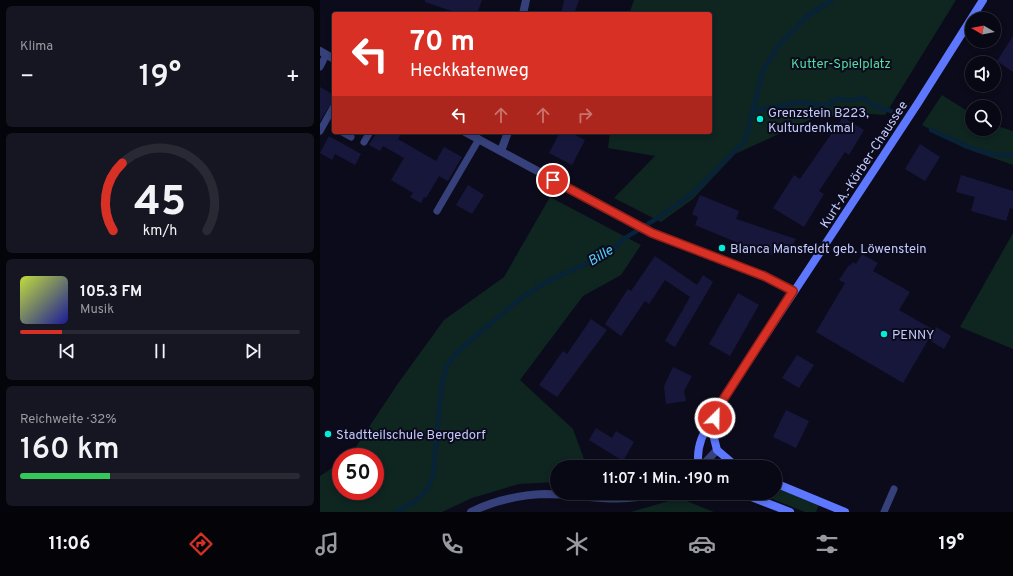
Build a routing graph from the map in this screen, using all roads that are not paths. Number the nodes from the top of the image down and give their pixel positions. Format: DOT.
graph roads {
  1 [pos="526,0"];
  2 [pos="983,0"];
  3 [pos="523,12"];
  4 [pos="323,53"];
  5 [pos="332,58"];
  6 [pos="320,67"];
  7 [pos="332,110"];
  8 [pos="320,131"];
  9 [pos="346,134"];
  10 [pos="369,134"];
  11 [pos="468,134"];
  12 [pos="507,134"];
  13 [pos="351,137"];
  14 [pos="479,140"];
  15 [pos="364,142"];
  16 [pos="501,151"];
  17 [pos="437,211"];
  18 [pos="793,291"];
  19 [pos="719,406"];
  20 [pos="717,450"];
  21 [pos="698,460"];
  22 [pos="707,460"];
  23 [pos="729,460"];
  24 [pos="782,486"];
  25 [pos="894,489"];
  26 [pos="550,494"];
  27 [pos="759,500"];
  28 [pos="843,511"];
  29 [pos="471,512"];
  30 [pos="790,512"];
  31 [pos="829,512"];
  32 [pos="884,512"];
  1 -- 3 [label="street"];
  2 -- 18 [label="main road, Kurt-A.-Körber-Chaussee"];
  4 -- 5 [label="street"];
  4 -- 6 [label="lane"];
  7 -- 8 [label="lane"];
  9 -- 13 [label="lane"];
  10 -- 15 [label="lane"];
  11 -- 14 [label="street"];
  12 -- 16 [label="street"];
  14 -- 16 [label="street"];
  14 -- 17 [label="lane"];
  16 -- 18 [label="street"];
  18 -- 19 [label="main road, Kurt-A.-Körber-Chaussee"];
  19 -- 20 [label="main road"];
  19 -- 21 [label="main road, Kurt-A.-Körber-Chaussee"];
  20 -- 22 [label="street"];
  20 -- 23 [label="main road"];
  24 -- 28 [label="main road"];
  25 -- 32 [label="lane"];
  26 -- 29 [label="street"];
  27 -- 30 [label="main road"];
  28 -- 31 [label="main road"];
}
